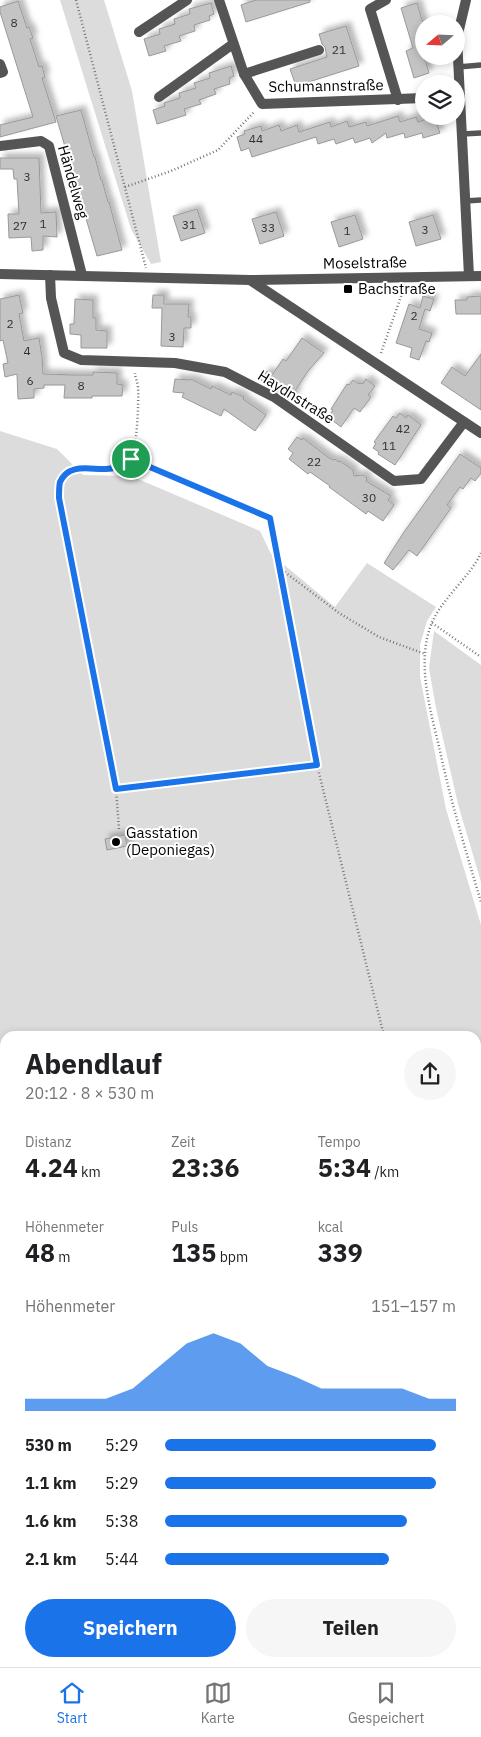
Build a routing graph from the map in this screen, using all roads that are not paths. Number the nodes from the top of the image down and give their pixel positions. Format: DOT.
graph roads {
  1 [pos="187,0"];
  2 [pos="386,0"];
  3 [pos="466,0"];
  4 [pos="222,1"];
  5 [pos="368,4"];
  6 [pos="139,32"];
  7 [pos="234,44"];
  8 [pos="320,50"];
  9 [pos="0,64"];
  10 [pos="481,66"];
  11 [pos="458,67"];
  12 [pos="0,73"];
  13 [pos="244,74"];
  14 [pos="458,75"];
  15 [pos="159,97"];
  16 [pos="415,99"];
  17 [pos="398,100"];
  18 [pos="461,125"];
  19 [pos="481,133"];
  20 [pos="462,134"];
  21 [pos="0,146"];
  22 [pos="481,200"];
  23 [pos="466,201"];
  24 [pos="0,274"];
  25 [pos="50,275"];
  26 [pos="82,275"];
  27 [pos="470,276"];
  28 [pos="481,276"];
  29 [pos="250,280"];
  30 [pos="464,422"];
  31 [pos="481,433"];
  1 -- 6 [label="street"];
  2 -- 5 [label="street"];
  3 -- 11 [label="street"];
  4 -- 7 [label="street, Schumannstraße"];
  5 -- 17 [label="street"];
  7 -- 13 [label="street, Schumannstraße"];
  7 -- 15 [label="street"];
  8 -- 13 [label="street, Schumannstraße"];
  9 -- 12 [label="street"];
  10 -- 11 [label="lane"];
  11 -- 14 [label="street"];
  13 -- 17 [label="street, Schumannstraße"];
  16 -- 17 [label="street, Schumannstraße"];
  18 -- 20 [label="street"];
  19 -- 20 [label="lane"];
  20 -- 23 [label="street"];
  21 -- 26 [label="street, Händelweg"];
  22 -- 23 [label="lane"];
  23 -- 27 [label="street"];
  24 -- 25 [label="street"];
  25 -- 26 [label="street"];
  25 -- 30 [label="street, Haydnstraße"];
  26 -- 29 [label="street"];
  27 -- 28 [label="street, Moselstraße"];
  27 -- 29 [label="street, Moselstraße"];
  29 -- 30 [label="street"];
  30 -- 31 [label="street"];
}
